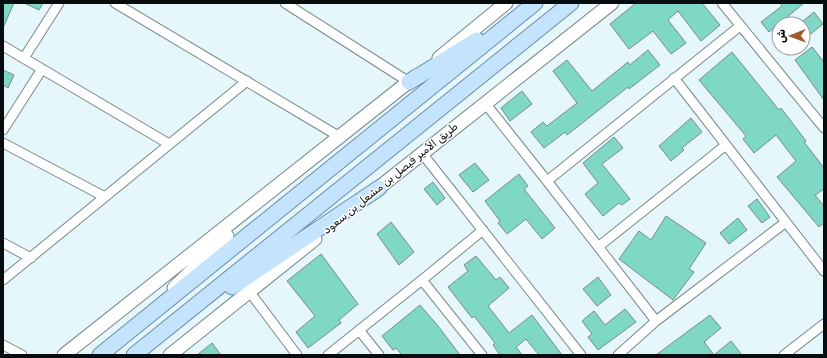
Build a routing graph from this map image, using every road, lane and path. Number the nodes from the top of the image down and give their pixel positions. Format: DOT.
graph roads {
  1 [pos="59,3"];
  2 [pos="115,3"];
  3 [pos="285,3"];
  4 [pos="506,3"];
  5 [pos="571,3"];
  6 [pos="612,3"];
  7 [pos="722,3"];
  8 [pos="532,6"];
  9 [pos="740,26"];
  10 [pos="3,46"];
  11 [pos="24,58"];
  12 [pos="42,69"];
  13 [pos="674,78"];
  14 [pos="247,81"];
  15 [pos="409,82"];
  16 [pos="485,103"];
  17 [pos="824,128"];
  18 [pos="3,130"];
  19 [pos="340,137"];
  20 [pos="3,143"];
  21 [pos="169,144"];
  22 [pos="726,145"];
  23 [pos="422,152"];
  24 [pos="547,181"];
  25 [pos="280,185"];
  26 [pos="379,188"];
  27 [pos="105,197"];
  28 [pos="786,222"];
  29 [pos="483,230"];
  30 [pos="3,243"];
  31 [pos="598,247"];
  32 [pos="31,258"];
  33 [pos="824,271"];
  34 [pos="3,280"];
  35 [pos="422,280"];
  36 [pos="249,291"];
  37 [pos="656,321"];
  38 [pos="824,324"];
  39 [pos="359,330"];
  40 [pos="125,335"];
  41 [pos="3,345"];
  42 [pos="147,345"];
  43 [pos="22,355"];
  44 [pos="64,355"];
  45 [pos="100,355"];
  46 [pos="134,355"];
  47 [pos="170,355"];
  48 [pos="297,355"];
  49 [pos="328,355"];
  50 [pos="379,355"];
  51 [pos="482,355"];
  52 [pos="581,355"];
  53 [pos="618,355"];
  54 [pos="784,355"];
  1 -- 11 [label="street"];
  2 -- 14 [label="street"];
  3 -- 15 [label="street"];
  4 -- 15 [label="main road"];
  5 -- 42 [label="main road, طريق الأمير فيصل بن مشعل بن سعود"];
  6 -- 16 [label="main road, طريق الأمير فيصل بن مشعل بن سعود"];
  7 -- 9 [label="street"];
  8 -- 15 [label="main road"];
  8 -- 40 [label="main road"];
  9 -- 13 [label="street"];
  9 -- 17 [label="street"];
  10 -- 11 [label="street"];
  11 -- 12 [label="street"];
  12 -- 18 [label="street"];
  12 -- 21 [label="street"];
  13 -- 22 [label="street"];
  13 -- 24 [label="street"];
  14 -- 19 [label="street"];
  14 -- 21 [label="street"];
  15 -- 19 [label="main road"];
  16 -- 23 [label="main road, طريق الأمير فيصل بن مشعل بن سعود"];
  16 -- 24 [label="street"];
  19 -- 25 [label="main road"];
  20 -- 27 [label="street"];
  21 -- 27 [label="street"];
  22 -- 28 [label="street"];
  22 -- 31 [label="street"];
  23 -- 26 [label="main road, طريق الأمير فيصل بن مشعل بن سعود"];
  23 -- 29 [label="street"];
  24 -- 31 [label="street"];
  25 -- 40 [label="main road"];
  25 -- 44 [label="main road"];
  26 -- 36 [label="main road, طريق الأمير فيصل بن مشعل بن سعود"];
  26 -- 42 [label="main road"];
  27 -- 32 [label="street"];
  28 -- 33 [label="street"];
  28 -- 37 [label="street"];
  29 -- 35 [label="street"];
  29 -- 52 [label="street"];
  30 -- 32 [label="street"];
  31 -- 37 [label="street"];
  32 -- 34 [label="street"];
  35 -- 39 [label="street"];
  35 -- 51 [label="street"];
  36 -- 47 [label="main road, طريق الأمير فيصل بن مشعل بن سعود"];
  36 -- 48 [label="street"];
  37 -- 53 [label="street"];
  38 -- 54 [label="street"];
  39 -- 49 [label="street"];
  39 -- 50 [label="street"];
  40 -- 45 [label="main road"];
  41 -- 43 [label="street"];
  42 -- 46 [label="main road, طريق الأمير فيصل بن مشعل بن سعود"];
}
